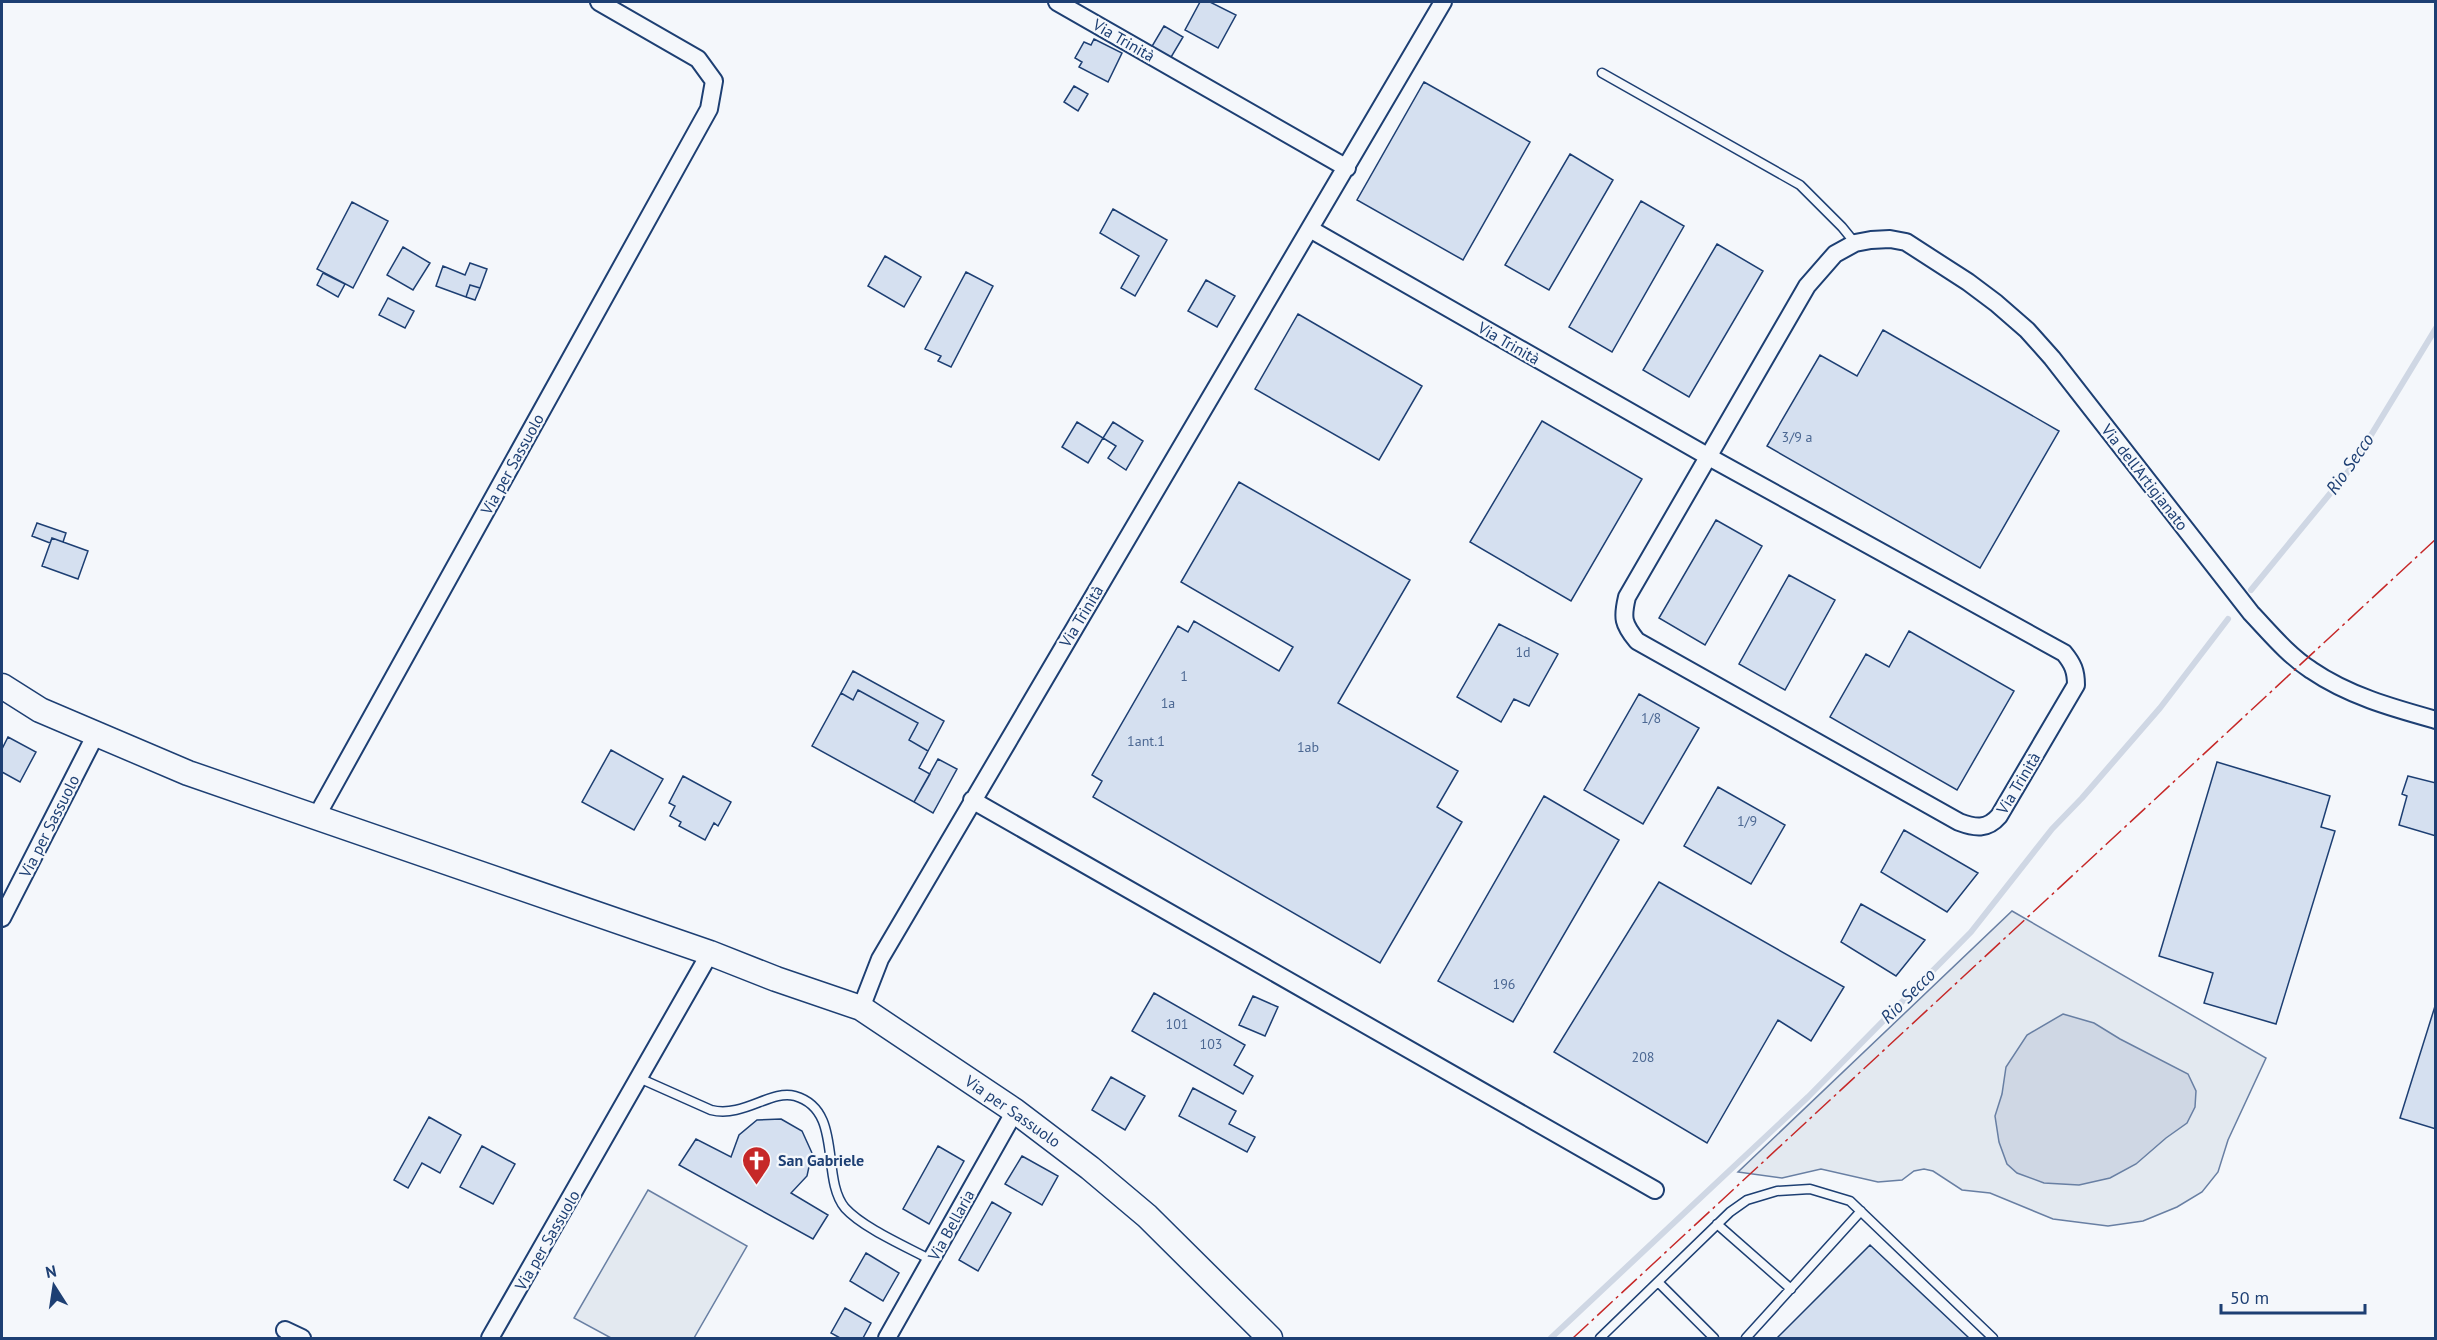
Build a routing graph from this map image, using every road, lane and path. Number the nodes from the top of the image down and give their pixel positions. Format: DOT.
graph roads {
  1 [pos="599,2"];
  2 [pos="1057,2"];
  3 [pos="1443,2"];
  4 [pos="1602,73"];
  5 [pos="1347,168"];
  6 [pos="1310,229"];
  7 [pos="1855,243"];
  8 [pos="1709,457"];
  9 [pos="2,686"];
  10 [pos="2436,720"];
  11 [pos="96,734"];
  12 [pos="972,800"];
  13 [pos="315,819"];
  14 [pos="2,918"];
  15 [pos="710,953"];
  16 [pos="861,1008"];
  17 [pos="639,1078"];
  18 [pos="1015,1111"];
  19 [pos="1655,1190"];
  20 [pos="1861,1211"];
  21 [pos="1717,1224"];
  22 [pos="931,1260"];
  23 [pos="1658,1282"];
  24 [pos="1791,1289"];
  25 [pos="285,1330"];
  26 [pos="302,1338"];
  27 [pos="490,1338"];
  28 [pos="887,1338"];
  29 [pos="1270,1338"];
  30 [pos="1599,1338"];
  31 [pos="1714,1338"];
  32 [pos="1746,1338"];
  33 [pos="1993,1338"];
  1 -- 13 [label="street, Via per Sassuolo"];
  2 -- 5 [label="street, Via Trinità"];
  3 -- 5 [label="street, Via Trinità"];
  4 -- 7 [label="lane"];
  5 -- 6 [label="street, Via Trinità"];
  6 -- 8 [label="street, Via Trinità"];
  6 -- 12 [label="street, Via Trinità"];
  7 -- 8 [label="street, Via Trinità"];
  7 -- 10 [label="street, Via dell'Artigianato"];
  8 -- 8 [label="street, Via Trinità"];
  9 -- 11 [label="main road, Via per Sassuolo"];
  11 -- 13 [label="main road, Via per Sassuolo"];
  11 -- 14 [label="street, Via per Sassuolo"];
  12 -- 16 [label="street, Via Trinità"];
  12 -- 19 [label="street"];
  13 -- 15 [label="main road, Via per Sassuolo"];
  15 -- 16 [label="main road, Via per Sassuolo"];
  15 -- 17 [label="street, Via per Sassuolo"];
  16 -- 18 [label="main road, Via per Sassuolo"];
  17 -- 22 [label="lane"];
  17 -- 27 [label="street, Via per Sassuolo"];
  18 -- 22 [label="street, Via Bellaria"];
  18 -- 29 [label="main road, Via per Sassuolo"];
  20 -- 21 [label="lane"];
  20 -- 24 [label="lane"];
  20 -- 33 [label="lane"];
  21 -- 23 [label="lane"];
  21 -- 24 [label="lane"];
  22 -- 28 [label="street, Via Bellaria"];
  23 -- 30 [label="lane"];
  23 -- 31 [label="lane"];
  24 -- 32 [label="lane"];
  25 -- 26 [label="street"];
}
